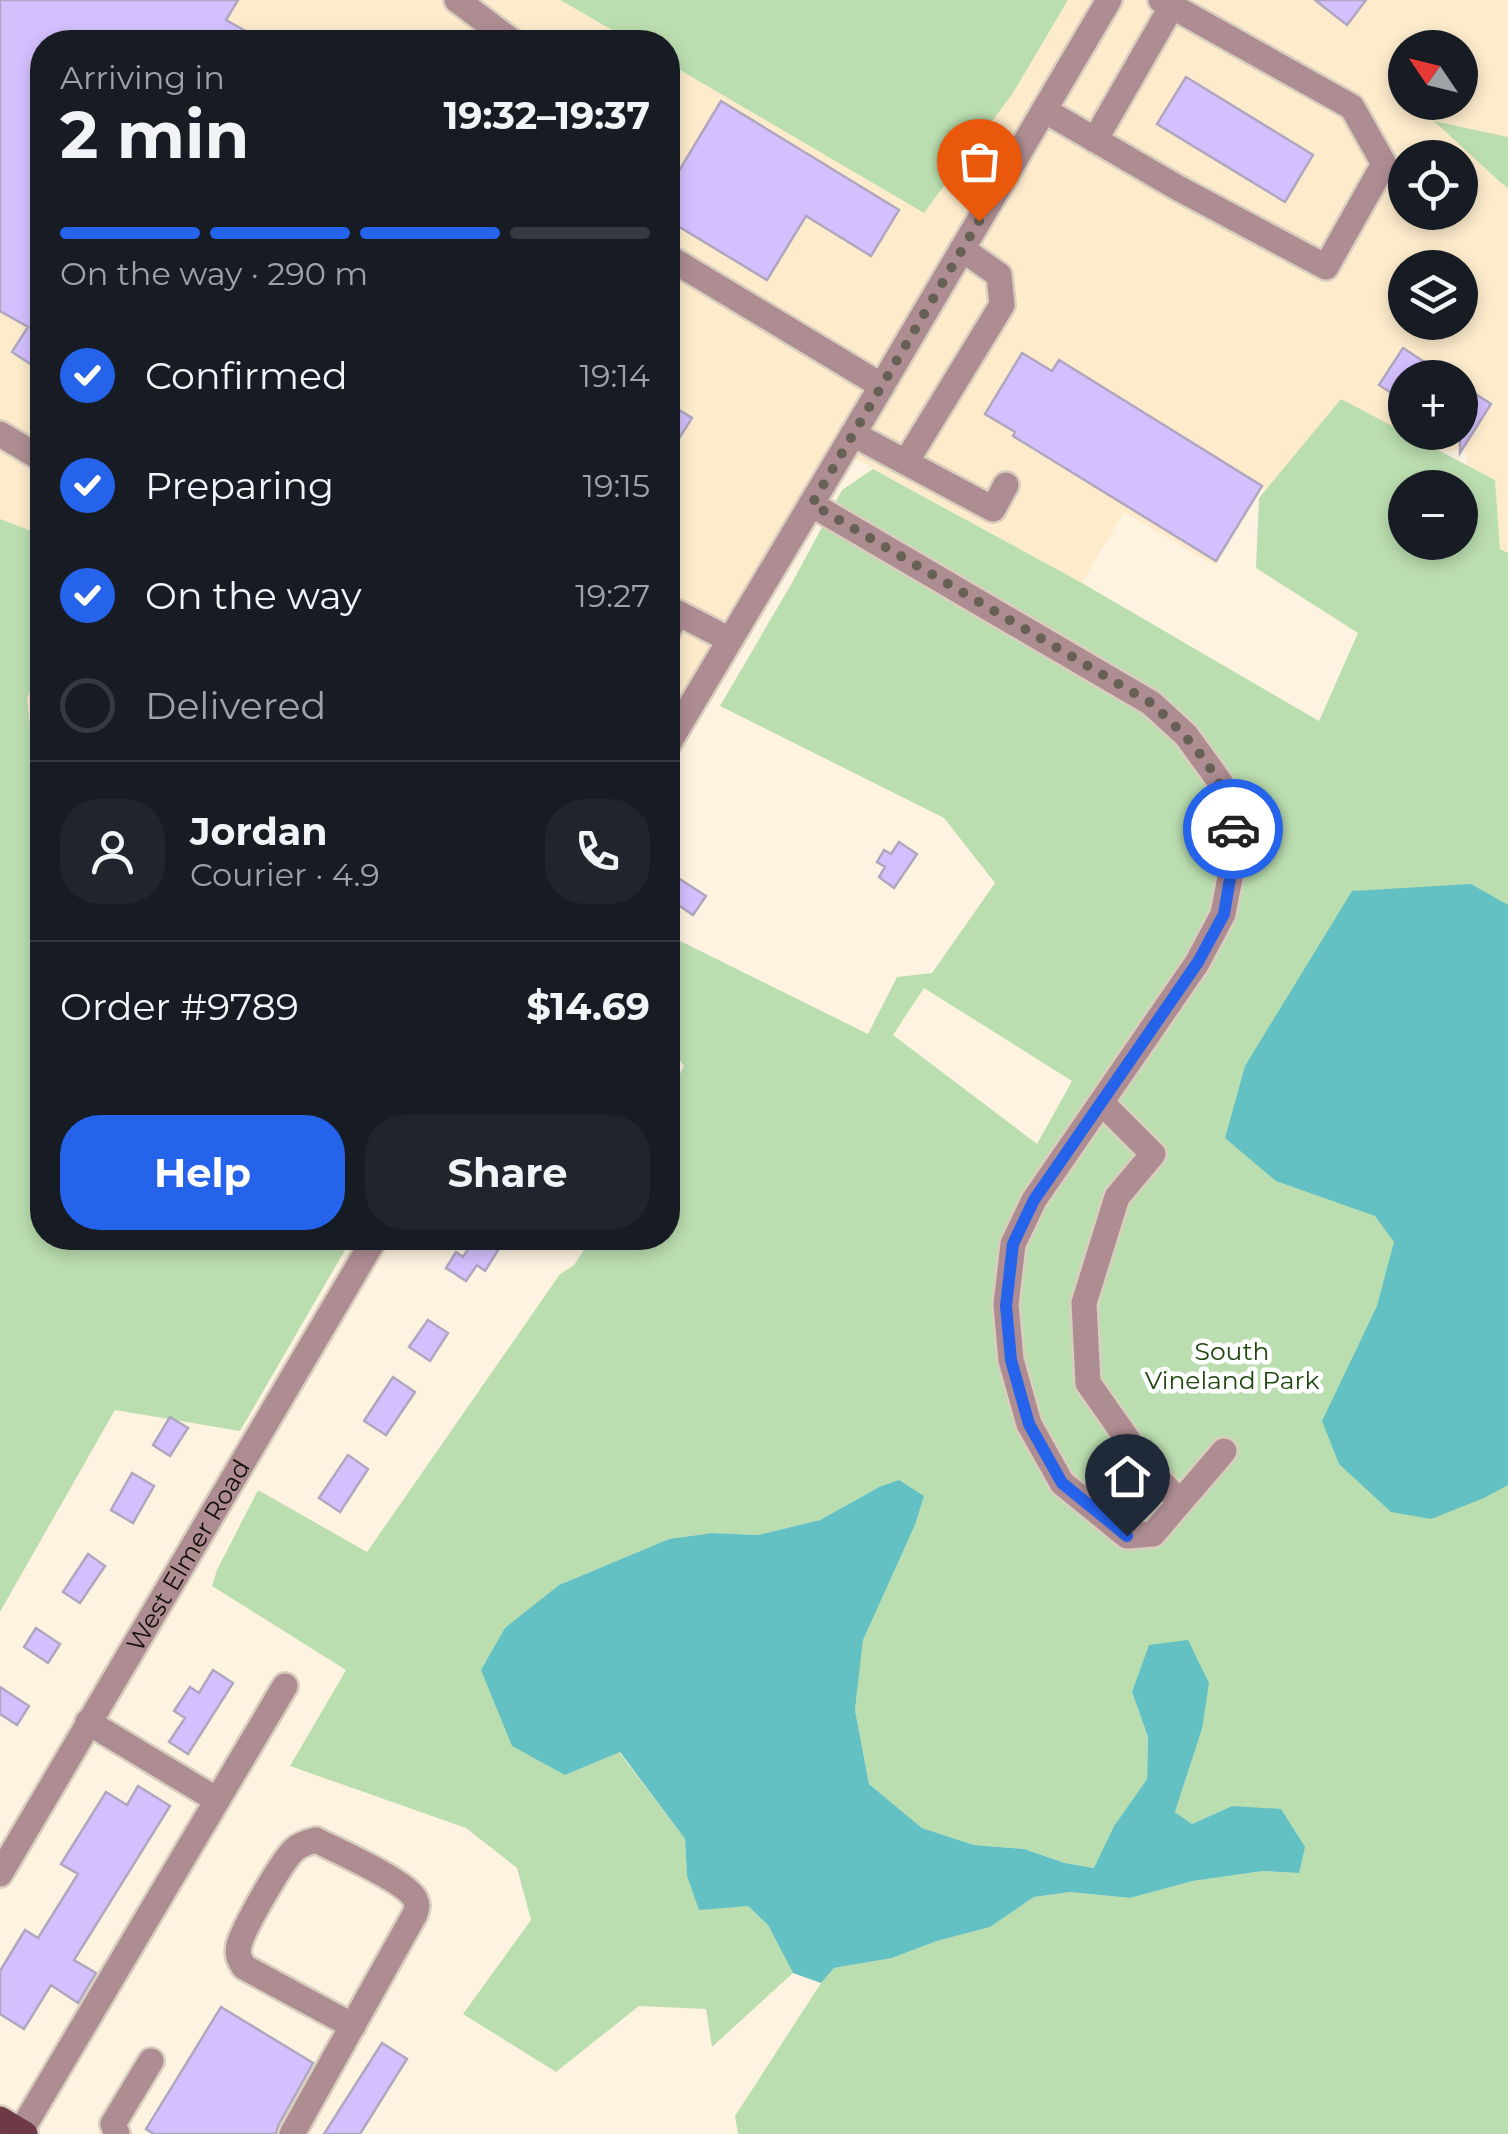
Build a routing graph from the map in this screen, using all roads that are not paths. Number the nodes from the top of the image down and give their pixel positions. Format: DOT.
graph roads {
  1 [pos="457,0"];
  2 [pos="1108,0"];
  3 [pos="1167,3"];
  4 [pos="496,30"];
  5 [pos="1044,110"];
  6 [pos="1095,140"];
  7 [pos="962,249"];
  8 [pos="680,264"];
  9 [pos="882,386"];
  10 [pos="0,434"];
  11 [pos="853,434"];
  12 [pos="30,452"];
  13 [pos="906,462"];
  14 [pos="1006,485"];
  15 [pos="812,504"];
  16 [pos="680,614"];
  17 [pos="730,640"];
  18 [pos="680,724"];
  19 [pos="1102,1103"];
  20 [pos="367,1250"];
  21 [pos="1224,1451"];
  22 [pos="1180,1502"];
  23 [pos="285,1686"];
  24 [pos="88,1722"];
  25 [pos="217,1800"];
  26 [pos="0,1874"];
  27 [pos="353,2026"];
  28 [pos="151,2061"];
  29 [pos="16,2128"];
  30 [pos="117,2134"];
  31 [pos="292,2134"];
  1 -- 4 [label="street"];
  2 -- 5 [label="street"];
  3 -- 6 [label="street"];
  3 -- 6 [label="street"];
  5 -- 6 [label="street"];
  5 -- 7 [label="street"];
  7 -- 9 [label="street"];
  7 -- 13 [label="street"];
  8 -- 9 [label="street"];
  9 -- 11 [label="street"];
  10 -- 12 [label="street"];
  11 -- 13 [label="street"];
  11 -- 15 [label="street"];
  13 -- 14 [label="street"];
  15 -- 17 [label="street"];
  15 -- 19 [label="street"];
  16 -- 17 [label="street"];
  17 -- 18 [label="street"];
  19 -- 22 [label="street"];
  19 -- 22 [label="street"];
  20 -- 24 [label="street, West Elmer Road"];
  21 -- 22 [label="street"];
  23 -- 25 [label="street"];
  24 -- 25 [label="street"];
  24 -- 26 [label="street, West Elmer Road"];
  25 -- 29 [label="street"];
  27 -- 27 [label="street"];
  27 -- 31 [label="street"];
  28 -- 30 [label="street"];
}
